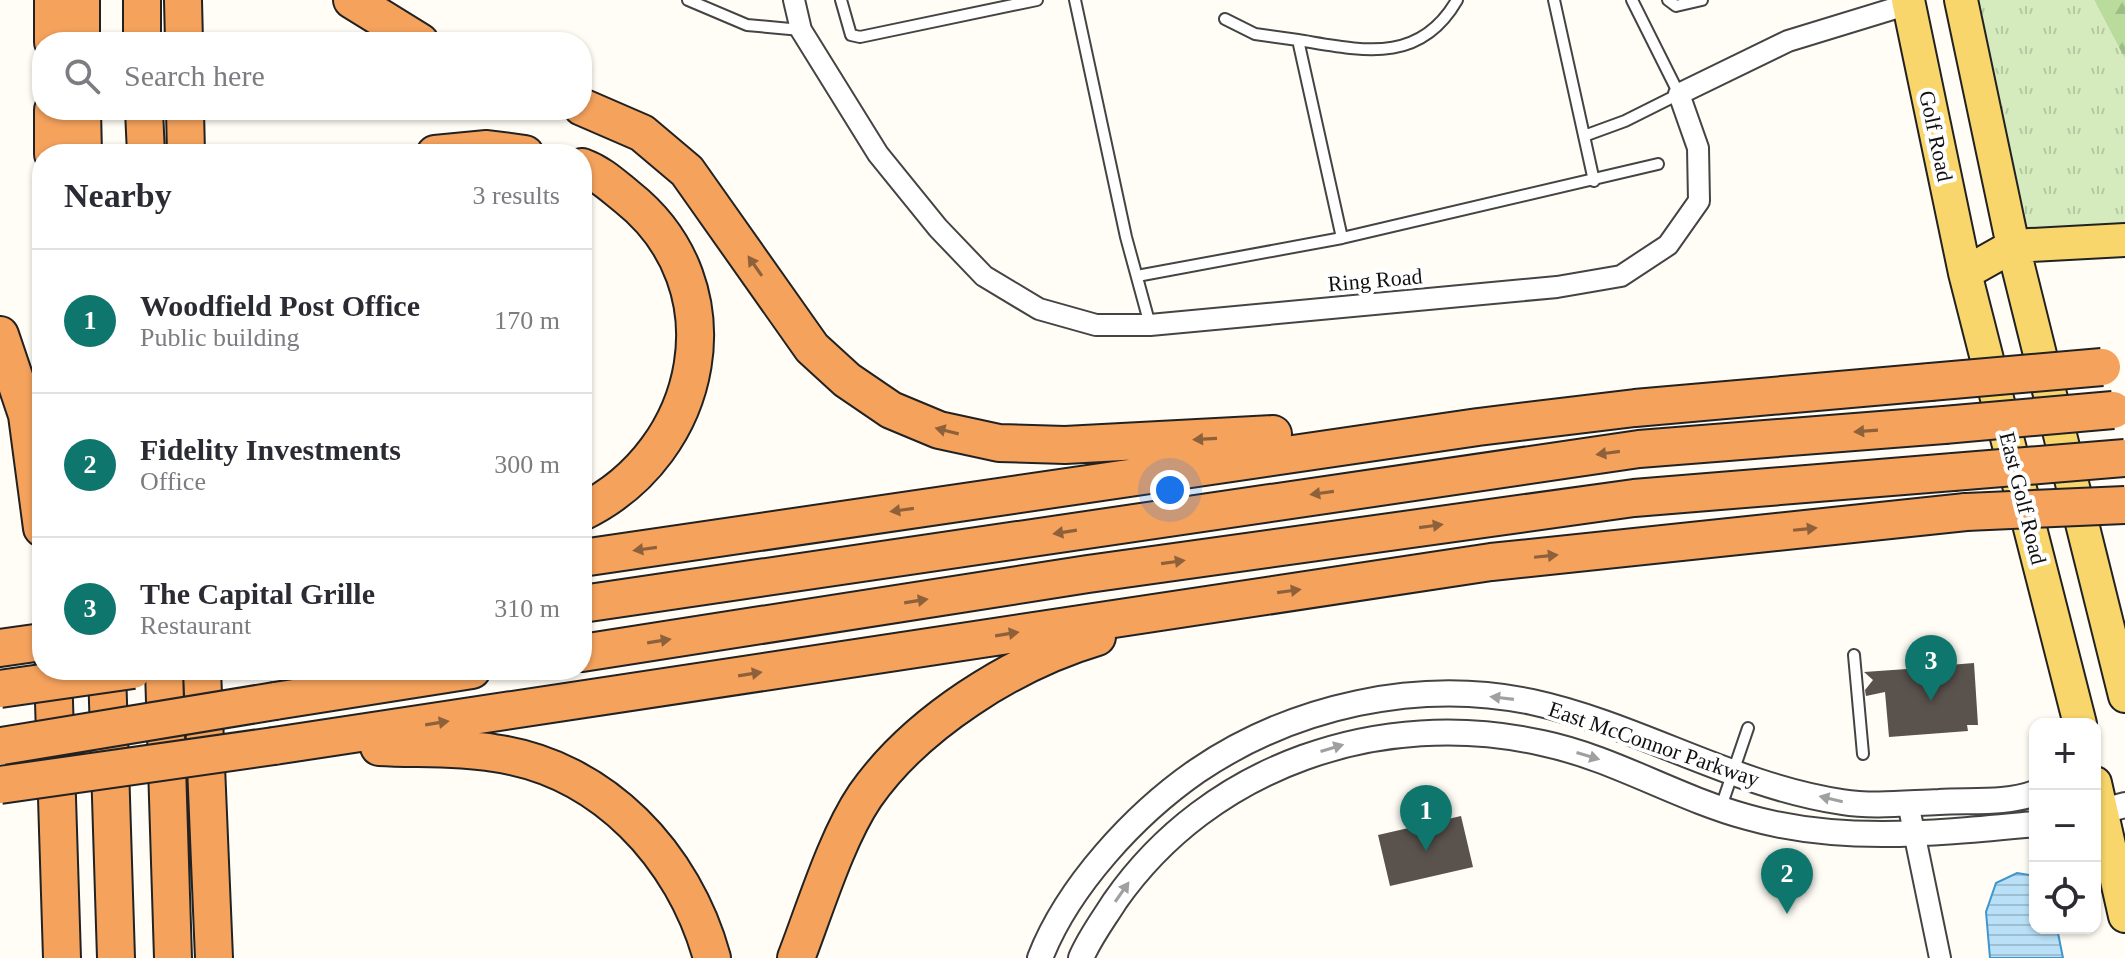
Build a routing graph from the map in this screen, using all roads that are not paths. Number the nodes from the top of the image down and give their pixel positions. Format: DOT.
graph roads {
  1 [pos="53,0"];
  2 [pos="81,0"];
  3 [pos="142,0"];
  4 [pos="183,0"];
  5 [pos="352,0"];
  6 [pos="688,0"];
  7 [pos="841,0"];
  8 [pos="1037,0"];
  9 [pos="1075,0"];
  10 [pos="1457,0"];
  11 [pos="1554,0"];
  12 [pos="1632,0"];
  13 [pos="1668,0"];
  14 [pos="1702,0"];
  15 [pos="1961,0"];
  16 [pos="798,2"];
  17 [pos="1908,2"];
  18 [pos="1225,19"];
  19 [pos="801,30"];
  20 [pos="53,32"];
  21 [pos="81,32"];
  22 [pos="142,32"];
  23 [pos="184,32"];
  24 [pos="404,32"];
  25 [pos="1298,40"];
  26 [pos="1679,94"];
  27 [pos="592,111"];
  28 [pos="53,120"];
  29 [pos="82,120"];
  30 [pos="144,120"];
  31 [pos="185,120"];
  32 [pos="1584,136"];
  33 [pos="53,144"];
  34 [pos="83,144"];
  35 [pos="146,144"];
  36 [pos="186,144"];
  37 [pos="1658,164"];
  38 [pos="592,170"];
  39 [pos="1594,181"];
  40 [pos="1342,238"];
  41 [pos="2125,240"];
  42 [pos="2013,246"];
  43 [pos="1965,273"];
  44 [pos="1137,276"];
  45 [pos="1150,325"];
  46 [pos="0,335"];
  47 [pos="2114,367"];
  48 [pos="2119,409"];
  49 [pos="1478,427"];
  50 [pos="32,453"];
  51 [pos="2125,458"];
  52 [pos="592,505"];
  53 [pos="2125,505"];
  54 [pos="592,557"];
  55 [pos="1211,602"];
  56 [pos="592,603"];
  57 [pos="32,643"];
  58 [pos="0,648"];
  59 [pos="592,651"];
  60 [pos="1854,655"];
  61 [pos="53,680"];
  62 [pos="63,680"];
  63 [pos="107,680"];
  64 [pos="164,680"];
  65 [pos="202,680"];
  66 [pos="408,680"];
  67 [pos="0,689"];
  68 [pos="2125,696"];
  69 [pos="2078,718"];
  70 [pos="1748,728"];
  71 [pos="289,744"];
  72 [pos="1,746"];
  73 [pos="1863,754"];
  74 [pos="1732,772"];
  75 [pos="0,785"];
  76 [pos="2029,794"];
  77 [pos="1908,803"];
  78 [pos="2104,803"];
  79 [pos="1721,807"];
  80 [pos="2029,825"];
  81 [pos="1915,836"];
  82 [pos="62,889"];
  83 [pos="212,890"];
  84 [pos="2125,916"];
  85 [pos="53,958"];
  86 [pos="62,958"];
  87 [pos="116,958"];
  88 [pos="173,958"];
  89 [pos="214,958"];
  90 [pos="228,958"];
  91 [pos="712,958"];
  92 [pos="796,958"];
  93 [pos="1040,958"];
  94 [pos="1081,958"];
  95 [pos="1940,958"];
  1 -- 20 [label="highway"];
  2 -- 21 [label="highway"];
  3 -- 22 [label="highway"];
  4 -- 23 [label="highway"];
  5 -- 24 [label="highway"];
  6 -- 19 [label="lane"];
  7 -- 8 [label="lane"];
  9 -- 44 [label="lane"];
  10 -- 25 [label="lane"];
  11 -- 32 [label="lane"];
  12 -- 26 [label="lane"];
  13 -- 14 [label="lane"];
  15 -- 42 [label="main road"];
  16 -- 19 [label="street, Ring Road"];
  17 -- 26 [label="street"];
  17 -- 43 [label="main road, Golf Road"];
  18 -- 25 [label="lane"];
  19 -- 45 [label="street, Ring Road"];
  25 -- 40 [label="lane"];
  26 -- 32 [label="lane"];
  26 -- 45 [label="street, Ring Road"];
  49 -- 27 [label="highway, one-way"];
  28 -- 33 [label="highway"];
  29 -- 34 [label="highway"];
  30 -- 35 [label="highway"];
  31 -- 36 [label="highway"];
  32 -- 39 [label="lane"];
  37 -- 39 [label="lane"];
  38 -- 52 [label="highway"];
  39 -- 40 [label="lane"];
  40 -- 44 [label="lane"];
  41 -- 42 [label="main road"];
  42 -- 43 [label="main road"];
  42 -- 68 [label="main road"];
  43 -- 69 [label="main road, East Golf Road"];
  44 -- 45 [label="lane"];
  46 -- 50 [label="highway"];
  47 -- 49 [label="highway, bridge"];
  48 -- 56 [label="highway, one-way, bridge"];
  49 -- 54 [label="highway, one-way"];
  59 -- 51 [label="highway, one-way, bridge"];
  55 -- 53 [label="highway, one-way, bridge"];
  71 -- 55 [label="highway, one-way"];
  55 -- 92 [label="highway"];
  57 -- 58 [label="highway"];
  60 -- 73 [label="lane"];
  61 -- 82 [label="highway"];
  62 -- 67 [label="highway, bridge"];
  63 -- 87 [label="highway"];
  64 -- 88 [label="highway"];
  65 -- 83 [label="highway"];
  66 -- 72 [label="highway, bridge"];
  70 -- 74 [label="lane"];
  71 -- 75 [label="highway, bridge"];
  71 -- 91 [label="highway"];
  77 -- 74 [label="street, East McConnor Parkway, one-way"];
  74 -- 79 [label="lane"];
  74 -- 93 [label="street, East McConnor Parkway, one-way"];
  76 -- 77 [label="street, East McConnor Parkway"];
  77 -- 81 [label="street"];
  78 -- 84 [label="main road"];
  79 -- 81 [label="street, East McConnor Parkway"];
  94 -- 79 [label="street, East McConnor Parkway, one-way"];
  80 -- 81 [label="street, East McConnor Parkway"];
  81 -- 95 [label="street"];
  82 -- 85 [label="highway"];
  82 -- 86 [label="highway"];
  83 -- 89 [label="highway"];
  83 -- 90 [label="highway"];
}
